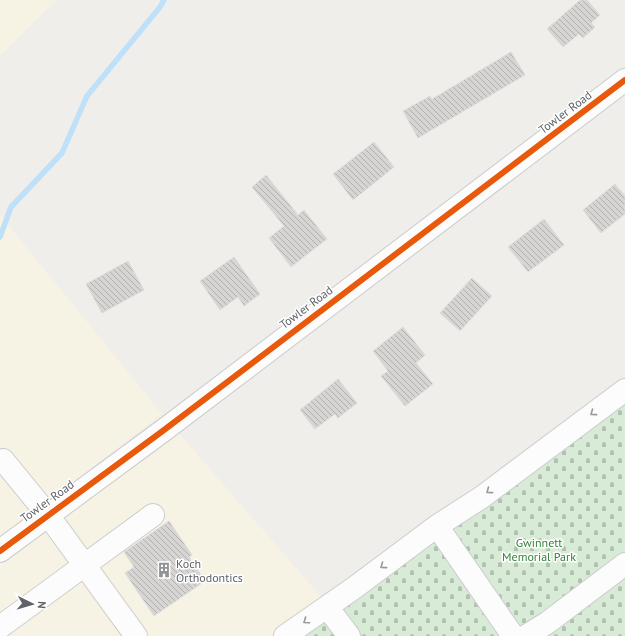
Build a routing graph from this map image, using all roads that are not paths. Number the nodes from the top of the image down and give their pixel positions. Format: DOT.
graph roads {
  1 [pos="625,80"];
  2 [pos="625,390"];
  3 [pos="0,462"];
  4 [pos="48,515"];
  5 [pos="153,515"];
  6 [pos="437,526"];
  7 [pos="0,551"];
  8 [pos="625,564"];
  9 [pos="84,565"];
  10 [pos="327,607"];
  11 [pos="0,627"];
  12 [pos="136,636"];
  13 [pos="285,636"];
  14 [pos="349,636"];
  15 [pos="513,636"];
  16 [pos="526,636"];
  1 -- 4 [label="street, Towler Road"];
  2 -- 6 [label="street, one-way"];
  3 -- 4 [label="street"];
  4 -- 7 [label="street, Towler Road"];
  4 -- 9 [label="street"];
  5 -- 9 [label="street"];
  6 -- 10 [label="street, one-way"];
  6 -- 15 [label="street"];
  8 -- 16 [label="street"];
  9 -- 11 [label="street"];
  9 -- 12 [label="street"];
  10 -- 13 [label="street, one-way"];
  10 -- 14 [label="street"];
}
